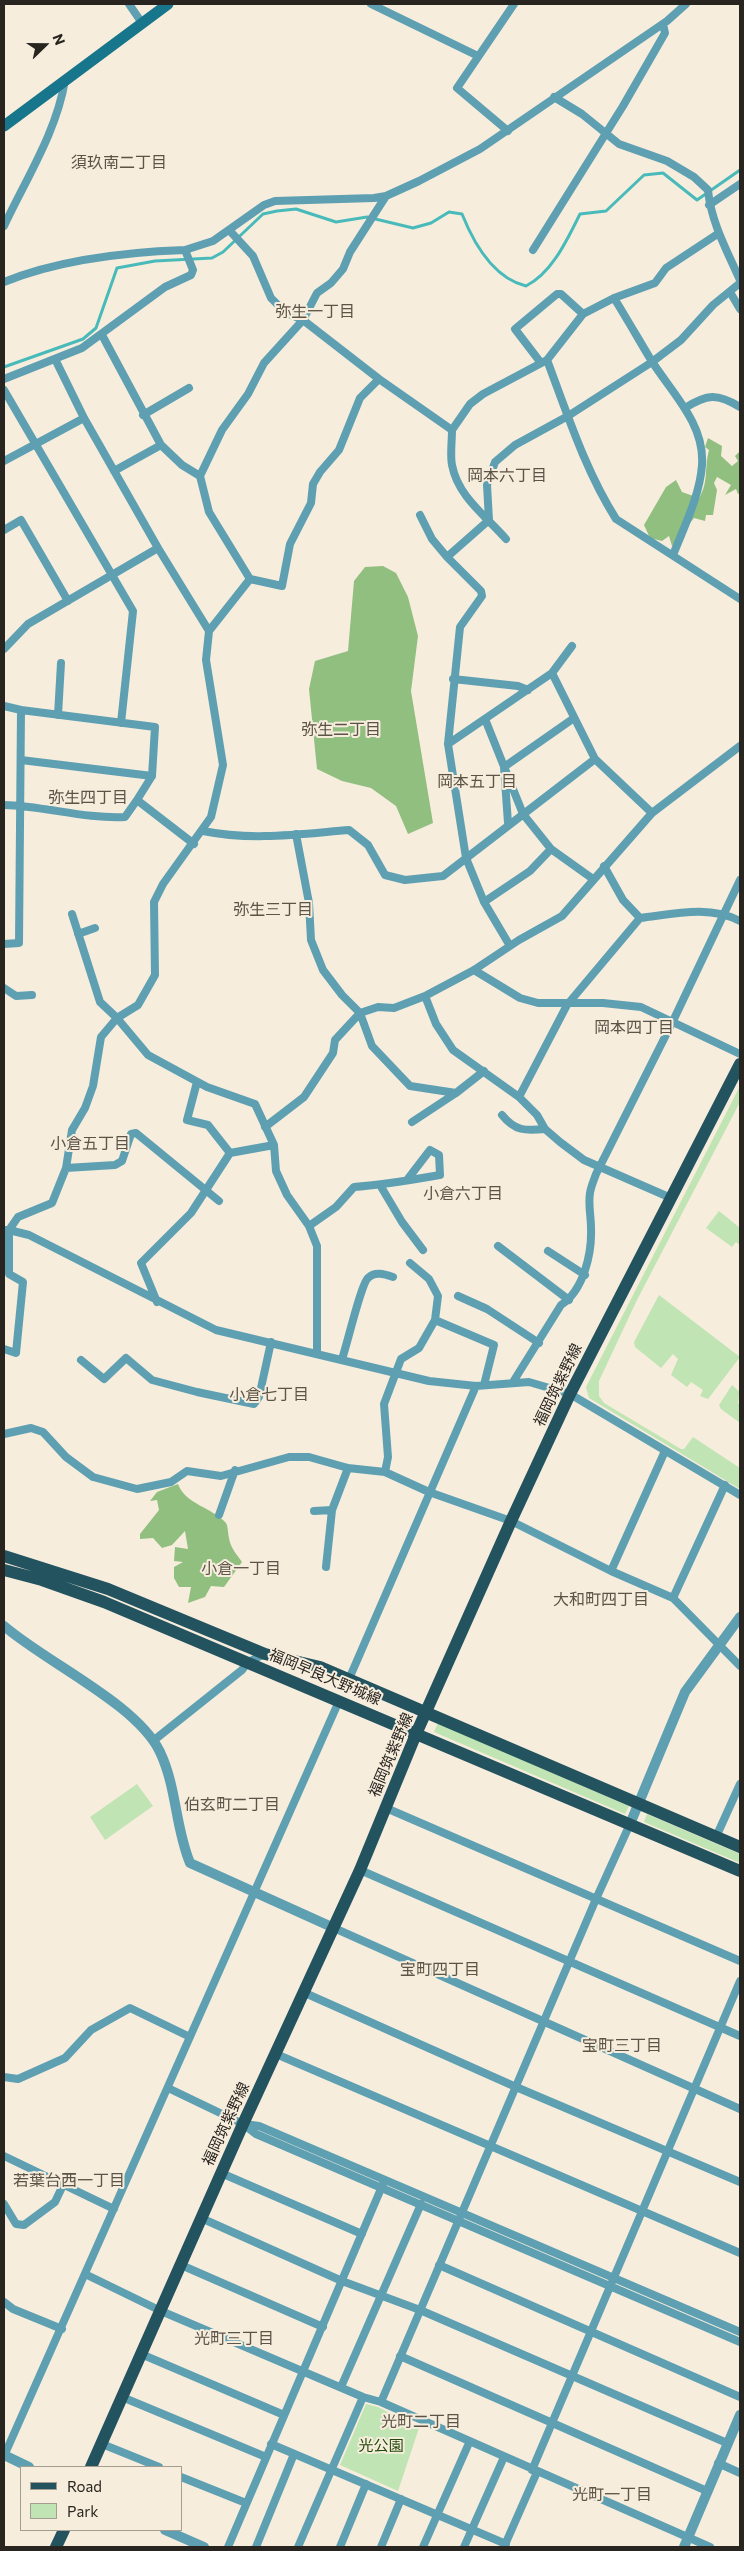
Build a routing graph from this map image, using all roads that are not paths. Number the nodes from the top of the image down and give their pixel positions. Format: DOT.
graph roads {
  1 [pos="130,4"];
  2 [pos="168,4"];
  3 [pos="371,4"];
  4 [pos="514,4"];
  5 [pos="686,4"];
  6 [pos="142,23"];
  7 [pos="663,24"];
  8 [pos="478,56"];
  9 [pos="65,80"];
  10 [pos="554,97"];
  11 [pos="4,126"];
  12 [pos="508,130"];
  13 [pos="606,133"];
  14 [pos="740,184"];
  15 [pos="386,196"];
  16 [pos="709,205"];
  17 [pos="4,226"];
  18 [pos="230,231"];
  19 [pos="719,233"];
  20 [pos="533,250"];
  21 [pos="187,253"];
  22 [pos="740,281"];
  23 [pos="4,282"];
  24 [pos="730,292"];
  25 [pos="614,298"];
  26 [pos="740,310"];
  27 [pos="583,314"];
  28 [pos="303,320"];
  29 [pos="102,335"];
  30 [pos="55,359"];
  31 [pos="544,361"];
  32 [pos="652,362"];
  33 [pos="4,379"];
  34 [pos="379,379"];
  35 [pos="189,388"];
  36 [pos="4,390"];
  37 [pos="740,407"];
  38 [pos="685,408"];
  39 [pos="143,415"];
  40 [pos="568,416"];
  41 [pos="84,418"];
  42 [pos="452,430"];
  43 [pos="36,443"];
  44 [pos="161,445"];
  45 [pos="4,461"];
  46 [pos="114,470"];
  47 [pos="200,476"];
  48 [pos="420,515"];
  49 [pos="490,520"];
  50 [pos="4,530"];
  51 [pos="506,539"];
  52 [pos="158,548"];
  53 [pos="673,555"];
  54 [pos="447,557"];
  55 [pos="112,576"];
  56 [pos="250,579"];
  57 [pos="740,599"];
  58 [pos="68,601"];
  59 [pos="208,631"];
  60 [pos="572,646"];
  61 [pos="4,649"];
  62 [pos="61,663"];
  63 [pos="552,673"];
  64 [pos="453,679"];
  65 [pos="528,690"];
  66 [pos="4,706"];
  67 [pos="21,710"];
  68 [pos="58,715"];
  69 [pos="574,718"];
  70 [pos="485,719"];
  71 [pos="121,723"];
  72 [pos="448,744"];
  73 [pos="740,746"];
  74 [pos="595,759"];
  75 [pos="21,760"];
  76 [pos="504,767"];
  77 [pos="152,776"];
  78 [pos="137,800"];
  79 [pos="4,805"];
  80 [pos="21,805"];
  81 [pos="652,813"];
  82 [pos="523,814"];
  83 [pos="508,823"];
  84 [pos="203,831"];
  85 [pos="296,834"];
  86 [pos="194,844"];
  87 [pos="551,849"];
  88 [pos="466,858"];
  89 [pos="604,866"];
  90 [pos="593,878"];
  91 [pos="740,880"];
  92 [pos="484,902"];
  93 [pos="725,913"];
  94 [pos="72,914"];
  95 [pos="640,918"];
  96 [pos="740,921"];
  97 [pos="95,928"];
  98 [pos="78,934"];
  99 [pos="4,944"];
  100 [pos="510,946"];
  101 [pos="474,970"];
  102 [pos="4,988"];
  103 [pos="32,995"];
  104 [pos="425,996"];
  105 [pos="567,1005"];
  106 [pos="360,1013"];
  107 [pos="117,1018"];
  108 [pos="673,1021"];
  109 [pos="740,1054"];
  110 [pos="740,1064"];
  111 [pos="484,1071"];
  112 [pos="197,1082"];
  113 [pos="456,1093"];
  114 [pos="519,1097"];
  115 [pos="502,1115"];
  116 [pos="412,1122"];
  117 [pos="265,1127"];
  118 [pos="545,1129"];
  119 [pos="274,1145"];
  120 [pos="230,1153"];
  121 [pos="600,1166"];
  122 [pos="66,1168"];
  123 [pos="407,1180"];
  124 [pos="380,1185"];
  125 [pos="206,1191"];
  126 [pos="671,1198"];
  127 [pos="219,1201"];
  128 [pos="309,1226"];
  129 [pos="6,1230"];
  130 [pos="498,1246"];
  131 [pos="423,1250"];
  132 [pos="548,1251"];
  133 [pos="410,1263"];
  134 [pos="585,1275"];
  135 [pos="393,1277"];
  136 [pos="458,1296"];
  137 [pos="569,1300"];
  138 [pos="157,1302"];
  139 [pos="435,1320"];
  140 [pos="271,1342"];
  141 [pos="539,1343"];
  142 [pos="4,1349"];
  143 [pos="317,1354"];
  144 [pos="342,1359"];
  145 [pos="81,1360"];
  146 [pos="397,1373"];
  147 [pos="513,1382"];
  148 [pos="480,1386"];
  149 [pos="570,1394"];
  150 [pos="4,1434"];
  151 [pos="665,1451"];
  152 [pos="348,1468"];
  153 [pos="235,1470"];
  154 [pos="385,1472"];
  155 [pos="725,1485"];
  156 [pos="429,1492"];
  157 [pos="740,1494"];
  158 [pos="332,1510"];
  159 [pos="314,1511"];
  160 [pos="219,1515"];
  161 [pos="511,1521"];
  162 [pos="4,1556"];
  163 [pos="326,1567"];
  164 [pos="4,1570"];
  165 [pos="611,1571"];
  166 [pos="673,1598"];
  167 [pos="740,1617"];
  168 [pos="4,1626"];
  169 [pos="237,1643"];
  170 [pos="720,1644"];
  171 [pos="265,1654"];
  172 [pos="248,1662"];
  173 [pos="740,1666"];
  174 [pos="349,1679"];
  175 [pos="339,1702"];
  176 [pos="426,1713"];
  177 [pos="416,1734"];
  178 [pos="153,1741"];
  179 [pos="740,1784"];
  180 [pos="640,1802"];
  181 [pos="386,1808"];
  182 [pos="630,1824"];
  183 [pos="716,1837"];
  184 [pos="740,1847"];
  185 [pos="360,1870"];
  186 [pos="740,1871"];
  187 [pos="255,1892"];
  188 [pos="596,1899"];
  189 [pos="334,1928"];
  190 [pos="740,1961"];
  191 [pos="569,1962"];
  192 [pos="740,1981"];
  193 [pos="305,1993"];
  194 [pos="543,2022"];
  195 [pos="720,2027"];
  196 [pos="740,2036"];
  197 [pos="190,2037"];
  198 [pos="276,2054"];
  199 [pos="4,2077"];
  200 [pos="516,2087"];
  201 [pos="168,2088"];
  202 [pos="696,2089"];
  203 [pos="740,2109"];
  204 [pos="243,2124"];
  205 [pos="490,2146"];
  206 [pos="667,2152"];
  207 [pos="4,2156"];
  208 [pos="221,2173"];
  209 [pos="740,2182"];
  210 [pos="64,2183"];
  211 [pos="383,2184"];
  212 [pos="4,2204"];
  213 [pos="421,2204"];
  214 [pos="114,2209"];
  215 [pos="641,2212"];
  216 [pos="460,2216"];
  217 [pos="201,2218"];
  218 [pos="362,2234"];
  219 [pos="740,2253"];
  220 [pos="181,2265"];
  221 [pos="440,2265"];
  222 [pos="85,2274"];
  223 [pos="342,2281"];
  224 [pos="611,2281"];
  225 [pos="380,2296"];
  226 [pos="4,2302"];
  227 [pos="420,2310"];
  228 [pos="161,2311"];
  229 [pos="323,2327"];
  230 [pos="62,2329"];
  231 [pos="590,2331"];
  232 [pos="740,2332"];
  233 [pos="740,2342"];
  234 [pos="141,2354"];
  235 [pos="400,2356"];
  236 [pos="304,2371"];
  237 [pos="570,2377"];
  238 [pos="341,2387"];
  239 [pos="122,2397"];
  240 [pos="362,2397"];
  241 [pos="740,2397"];
  242 [pos="381,2402"];
  243 [pos="284,2415"];
  244 [pos="740,2418"];
  245 [pos="550,2423"];
  246 [pos="469,2443"];
  247 [pos="727,2443"];
  248 [pos="102,2444"];
  249 [pos="271,2444"];
  250 [pos="294,2454"];
  251 [pos="4,2456"];
  252 [pos="266,2457"];
  253 [pos="504,2458"];
  254 [pos="718,2463"];
  255 [pos="27,2466"];
  256 [pos="91,2466"];
  257 [pos="157,2466"];
  258 [pos="330,2469"];
  259 [pos="534,2471"];
  260 [pos="740,2473"];
  261 [pos="182,2476"];
  262 [pos="366,2484"];
  263 [pos="707,2491"];
  264 [pos="401,2499"];
  265 [pos="246,2503"];
  266 [pos="437,2514"];
  267 [pos="472,2529"];
  268 [pos="64,2531"];
  269 [pos="167,2531"];
  270 [pos="686,2543"];
  271 [pos="505,2546"];
  272 [pos="56,2547"];
  273 [pos="204,2547"];
  274 [pos="228,2547"];
  275 [pos="256,2547"];
  276 [pos="298,2547"];
  277 [pos="340,2547"];
  278 [pos="381,2547"];
  279 [pos="423,2547"];
  280 [pos="464,2547"];
  281 [pos="710,2547"];
  1 -- 6 [label="street"];
  2 -- 6 [label="main road"];
  3 -- 8 [label="street"];
  4 -- 8 [label="street"];
  5 -- 7 [label="street"];
  6 -- 9 [label="main road"];
  7 -- 10 [label="street"];
  7 -- 13 [label="street"];
  8 -- 12 [label="street"];
  9 -- 11 [label="main road"];
  9 -- 17 [label="street"];
  10 -- 12 [label="street"];
  10 -- 13 [label="street"];
  12 -- 15 [label="street"];
  13 -- 16 [label="street"];
  13 -- 20 [label="street"];
  14 -- 16 [label="street"];
  15 -- 18 [label="street"];
  15 -- 28 [label="street"];
  16 -- 19 [label="street"];
  18 -- 21 [label="street"];
  18 -- 28 [label="street"];
  19 -- 22 [label="street"];
  19 -- 25 [label="street"];
  21 -- 23 [label="street"];
  21 -- 29 [label="street"];
  22 -- 24 [label="street"];
  24 -- 26 [label="street"];
  24 -- 32 [label="street"];
  25 -- 27 [label="street"];
  25 -- 32 [label="street"];
  27 -- 31 [label="street"];
  27 -- 31 [label="street"];
  28 -- 34 [label="street"];
  28 -- 47 [label="street"];
  29 -- 30 [label="street"];
  29 -- 39 [label="street"];
  30 -- 33 [label="street"];
  30 -- 41 [label="street"];
  31 -- 40 [label="street"];
  31 -- 42 [label="street"];
  32 -- 38 [label="street"];
  32 -- 40 [label="street"];
  34 -- 42 [label="street"];
  34 -- 56 [label="street"];
  35 -- 39 [label="street"];
  36 -- 43 [label="street"];
  37 -- 38 [label="street"];
  38 -- 53 [label="street"];
  39 -- 44 [label="street"];
  40 -- 49 [label="street"];
  40 -- 53 [label="street"];
  41 -- 43 [label="street"];
  41 -- 46 [label="street"];
  42 -- 49 [label="street"];
  43 -- 45 [label="street"];
  43 -- 55 [label="street"];
  44 -- 46 [label="street"];
  44 -- 47 [label="street"];
  46 -- 52 [label="street"];
  47 -- 56 [label="street"];
  48 -- 54 [label="street"];
  49 -- 51 [label="street"];
  49 -- 54 [label="street"];
  50 -- 58 [label="street"];
  52 -- 55 [label="street"];
  52 -- 59 [label="street"];
  53 -- 57 [label="street"];
  54 -- 64 [label="street"];
  55 -- 58 [label="street"];
  55 -- 71 [label="street"];
  56 -- 59 [label="street"];
  58 -- 61 [label="street"];
  59 -- 84 [label="street"];
  60 -- 63 [label="street"];
  62 -- 68 [label="street"];
  63 -- 65 [label="street"];
  63 -- 69 [label="street"];
  64 -- 65 [label="street"];
  64 -- 72 [label="street"];
  65 -- 70 [label="street"];
  66 -- 67 [label="street"];
  67 -- 68 [label="street"];
  67 -- 75 [label="street"];
  68 -- 71 [label="street"];
  69 -- 74 [label="street"];
  69 -- 76 [label="street"];
  70 -- 72 [label="street"];
  70 -- 76 [label="street"];
  71 -- 77 [label="street"];
  72 -- 88 [label="street"];
  73 -- 81 [label="street"];
  74 -- 81 [label="street"];
  74 -- 82 [label="street"];
  75 -- 77 [label="street"];
  75 -- 80 [label="street"];
  76 -- 82 [label="street"];
  76 -- 83 [label="street"];
  77 -- 78 [label="street"];
  78 -- 80 [label="street"];
  78 -- 86 [label="street"];
  79 -- 80 [label="street"];
  80 -- 99 [label="street"];
  81 -- 89 [label="street"];
  82 -- 83 [label="street"];
  82 -- 87 [label="street"];
  83 -- 88 [label="street"];
  84 -- 85 [label="street"];
  84 -- 86 [label="street"];
  85 -- 88 [label="street"];
  85 -- 106 [label="street"];
  86 -- 107 [label="street"];
  87 -- 90 [label="street"];
  87 -- 92 [label="street"];
  88 -- 92 [label="street"];
  89 -- 90 [label="street"];
  89 -- 95 [label="street"];
  90 -- 100 [label="street"];
  91 -- 93 [label="street"];
  92 -- 100 [label="street"];
  93 -- 95 [label="street"];
  93 -- 96 [label="street"];
  93 -- 108 [label="street"];
  94 -- 98 [label="street"];
  95 -- 105 [label="street"];
  97 -- 98 [label="street"];
  98 -- 107 [label="street"];
  100 -- 101 [label="street"];
  101 -- 104 [label="street"];
  101 -- 105 [label="street"];
  102 -- 103 [label="street"];
  104 -- 106 [label="street"];
  104 -- 111 [label="street"];
  105 -- 108 [label="street"];
  105 -- 114 [label="street"];
  106 -- 113 [label="street"];
  106 -- 117 [label="street"];
  107 -- 112 [label="street"];
  107 -- 122 [label="street"];
  108 -- 109 [label="street"];
  108 -- 121 [label="street"];
  110 -- 126 [label="main road, 福岡筑紫野線"];
  111 -- 113 [label="street"];
  111 -- 114 [label="street"];
  112 -- 117 [label="street"];
  112 -- 120 [label="street"];
  113 -- 116 [label="street"];
  114 -- 118 [label="street"];
  115 -- 118 [label="street"];
  117 -- 119 [label="street"];
  118 -- 121 [label="street"];
  119 -- 120 [label="street"];
  119 -- 128 [label="street"];
  120 -- 125 [label="street"];
  121 -- 126 [label="street"];
  121 -- 134 [label="street"];
  122 -- 125 [label="street"];
  122 -- 129 [label="street"];
  123 -- 123 [label="street"];
  123 -- 124 [label="street"];
  124 -- 128 [label="street"];
  124 -- 131 [label="street"];
  125 -- 127 [label="street"];
  125 -- 138 [label="street"];
  126 -- 149 [label="main road, 福岡筑紫野線"];
  128 -- 143 [label="street"];
  129 -- 138 [label="street"];
  129 -- 142 [label="street"];
  130 -- 137 [label="street"];
  132 -- 134 [label="street"];
  133 -- 139 [label="street"];
  134 -- 137 [label="street"];
  135 -- 144 [label="street"];
  136 -- 141 [label="street"];
  137 -- 141 [label="street"];
  138 -- 140 [label="street"];
  139 -- 146 [label="street"];
  139 -- 148 [label="street"];
  140 -- 143 [label="street"];
  140 -- 145 [label="street"];
  141 -- 147 [label="street"];
  143 -- 144 [label="street"];
  144 -- 146 [label="street"];
  146 -- 148 [label="street"];
  146 -- 154 [label="street"];
  147 -- 148 [label="street"];
  147 -- 149 [label="street"];
  148 -- 156 [label="street"];
  149 -- 151 [label="street"];
  149 -- 161 [label="main road, 福岡筑紫野線"];
  150 -- 153 [label="street"];
  151 -- 155 [label="street"];
  151 -- 165 [label="street"];
  152 -- 153 [label="street"];
  152 -- 154 [label="street"];
  152 -- 158 [label="street"];
  153 -- 160 [label="street"];
  154 -- 156 [label="street"];
  155 -- 157 [label="street"];
  155 -- 166 [label="street"];
  156 -- 161 [label="street"];
  156 -- 174 [label="street"];
  158 -- 159 [label="street"];
  158 -- 163 [label="street"];
  161 -- 165 [label="street"];
  161 -- 176 [label="main road, 福岡筑紫野線"];
  162 -- 169 [label="main road, 福岡早良大野城線"];
  164 -- 172 [label="main road, 福岡早良大野城線"];
  165 -- 166 [label="street"];
  166 -- 170 [label="street"];
  167 -- 170 [label="street"];
  168 -- 178 [label="street"];
  169 -- 171 [label="main road, 福岡早良大野城線"];
  169 -- 172 [label="street"];
  170 -- 173 [label="street"];
  170 -- 180 [label="street"];
  171 -- 172 [label="street"];
  171 -- 174 [label="main road, 福岡早良大野城線"];
  172 -- 175 [label="main road, 福岡早良大野城線"];
  172 -- 178 [label="street"];
  174 -- 176 [label="main road, 福岡早良大野城線"];
  175 -- 177 [label="main road, 福岡早良大野城線"];
  175 -- 187 [label="street"];
  176 -- 177 [label="main road, 福岡筑紫野線"];
  176 -- 180 [label="main road, 福岡早良大野城線"];
  177 -- 181 [label="main road, 福岡筑紫野線"];
  177 -- 182 [label="main road, 福岡早良大野城線"];
  178 -- 187 [label="street"];
  179 -- 183 [label="street"];
  180 -- 182 [label="street"];
  180 -- 183 [label="main road, 福岡早良大野城線"];
  181 -- 185 [label="main road, 福岡筑紫野線"];
  181 -- 188 [label="street"];
  182 -- 186 [label="main road, 福岡早良大野城線"];
  182 -- 188 [label="street"];
  183 -- 184 [label="main road, 福岡早良大野城線"];
  185 -- 189 [label="main road, 福岡筑紫野線"];
  185 -- 191 [label="street"];
  187 -- 189 [label="street"];
  187 -- 197 [label="street"];
  188 -- 190 [label="street"];
  188 -- 191 [label="street"];
  189 -- 193 [label="main road, 福岡筑紫野線"];
  189 -- 194 [label="street"];
  191 -- 194 [label="street"];
  191 -- 195 [label="street"];
  192 -- 195 [label="street"];
  193 -- 198 [label="main road, 福岡筑紫野線"];
  193 -- 200 [label="street"];
  194 -- 200 [label="street"];
  194 -- 202 [label="street"];
  195 -- 196 [label="street"];
  195 -- 202 [label="street"];
  197 -- 199 [label="street"];
  197 -- 201 [label="street"];
  198 -- 204 [label="main road, 福岡筑紫野線"];
  198 -- 205 [label="street"];
  200 -- 205 [label="street"];
  200 -- 206 [label="street"];
  201 -- 204 [label="street"];
  201 -- 214 [label="street"];
  202 -- 203 [label="street"];
  202 -- 206 [label="street"];
  204 -- 208 [label="main road, 福岡筑紫野線"];
  204 -- 211 [label="street"];
  205 -- 215 [label="street"];
  205 -- 216 [label="street"];
  206 -- 209 [label="street"];
  206 -- 215 [label="street"];
  207 -- 210 [label="street"];
  208 -- 217 [label="main road, 福岡筑紫野線"];
  208 -- 218 [label="street"];
  210 -- 212 [label="street"];
  210 -- 214 [label="street"];
  211 -- 213 [label="street"];
  211 -- 216 [label="street"];
  211 -- 218 [label="street"];
  213 -- 216 [label="street"];
  213 -- 225 [label="street"];
  214 -- 222 [label="street"];
  215 -- 219 [label="street"];
  215 -- 224 [label="street"];
  216 -- 221 [label="street"];
  216 -- 224 [label="street"];
  217 -- 220 [label="main road, 福岡筑紫野線"];
  217 -- 223 [label="street"];
  218 -- 223 [label="street"];
  220 -- 228 [label="main road, 福岡筑紫野線"];
  220 -- 229 [label="street"];
  221 -- 227 [label="street"];
  221 -- 231 [label="street"];
  222 -- 228 [label="street"];
  222 -- 230 [label="street"];
  223 -- 225 [label="street"];
  223 -- 229 [label="street"];
  224 -- 231 [label="street"];
  224 -- 232 [label="street"];
  224 -- 233 [label="street"];
  225 -- 227 [label="street"];
  225 -- 238 [label="street"];
  226 -- 230 [label="street"];
  227 -- 235 [label="street"];
  227 -- 237 [label="street"];
  228 -- 234 [label="main road, 福岡筑紫野線"];
  228 -- 236 [label="street"];
  229 -- 236 [label="street"];
  230 -- 251 [label="street"];
  231 -- 237 [label="street"];
  231 -- 241 [label="street"];
  234 -- 239 [label="main road, 福岡筑紫野線"];
  234 -- 243 [label="street"];
  235 -- 242 [label="street"];
  235 -- 245 [label="street"];
  236 -- 238 [label="street"];
  236 -- 243 [label="street"];
  237 -- 245 [label="street"];
  237 -- 247 [label="street"];
  238 -- 240 [label="street"];
  239 -- 248 [label="main road, 福岡筑紫野線"];
  239 -- 252 [label="street"];
  240 -- 242 [label="street"];
  240 -- 258 [label="street"];
  242 -- 246 [label="street"];
  243 -- 249 [label="street"];
  244 -- 247 [label="street"];
  245 -- 259 [label="street"];
  245 -- 263 [label="street"];
  246 -- 253 [label="street"];
  246 -- 266 [label="street"];
  247 -- 254 [label="street"];
  248 -- 256 [label="main road, 福岡筑紫野線"];
  248 -- 257 [label="street"];
  249 -- 250 [label="street"];
  249 -- 252 [label="street"];
  250 -- 258 [label="street"];
  250 -- 275 [label="street"];
  251 -- 255 [label="street"];
  252 -- 265 [label="street"];
  253 -- 259 [label="street"];
  253 -- 267 [label="street"];
  254 -- 260 [label="street"];
  254 -- 263 [label="street"];
  258 -- 262 [label="street"];
  258 -- 276 [label="street"];
  259 -- 270 [label="street"];
  259 -- 271 [label="street"];
  261 -- 265 [label="street"];
  262 -- 264 [label="street"];
  262 -- 277 [label="street"];
  263 -- 270 [label="street"];
  264 -- 266 [label="street"];
  264 -- 278 [label="street"];
  265 -- 274 [label="street"];
  266 -- 267 [label="street"];
  266 -- 279 [label="street"];
  267 -- 271 [label="street"];
  267 -- 280 [label="street"];
  268 -- 272 [label="main road"];
  269 -- 273 [label="street"];
  270 -- 281 [label="street"];
}
